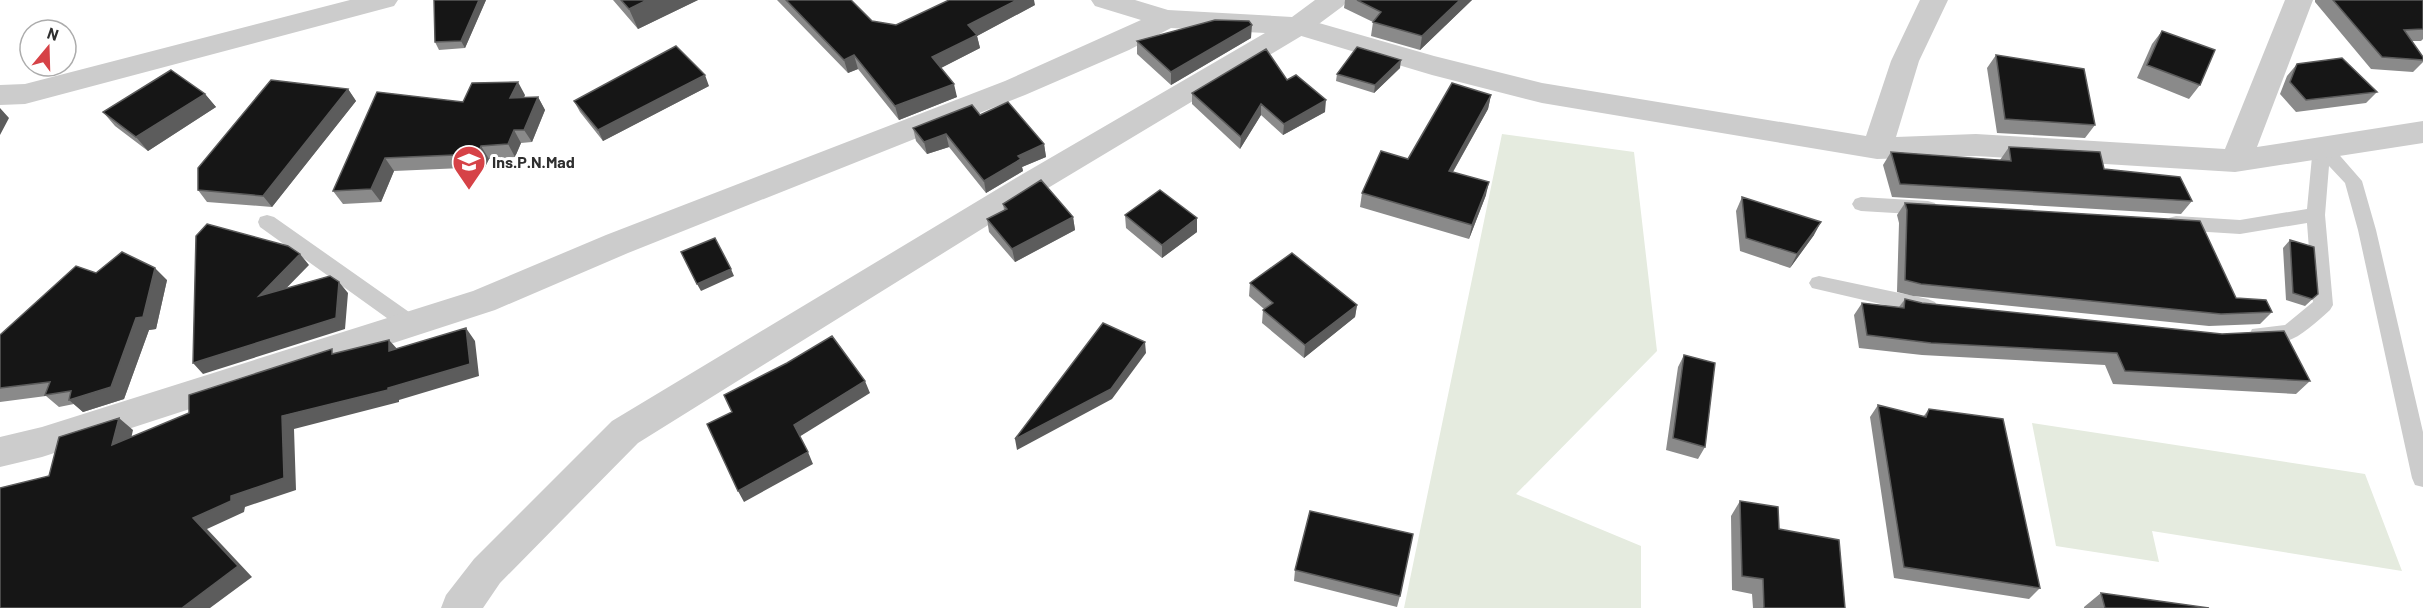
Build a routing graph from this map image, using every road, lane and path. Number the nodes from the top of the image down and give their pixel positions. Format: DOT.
graph roads {
  1 [pos="384,0"];
  2 [pos="1105,0"];
  3 [pos="1333,0"];
  4 [pos="1934,0"];
  5 [pos="2299,0"];
  6 [pos="1167,19"];
  7 [pos="1298,26"];
  8 [pos="0,95"];
  9 [pos="2423,132"];
  10 [pos="2322,146"];
  11 [pos="1876,148"];
  12 [pos="2235,160"];
  13 [pos="1861,204"];
  14 [pos="1942,209"];
  15 [pos="2316,215"];
  16 [pos="267,222"];
  17 [pos="2160,222"];
  18 [pos="1819,283"];
  19 [pos="1948,309"];
  20 [pos="411,325"];
  21 [pos="2243,335"];
  22 [pos="0,452"];
  23 [pos="2423,478"];
  24 [pos="460,608"];
  1 -- 8 [label="street"];
  2 -- 6 [label="street"];
  3 -- 7 [label="street"];
  4 -- 11 [label="street"];
  5 -- 12 [label="street"];
  6 -- 7 [label="street"];
  6 -- 20 [label="street"];
  7 -- 11 [label="street"];
  7 -- 24 [label="street"];
  9 -- 10 [label="street"];
  10 -- 12 [label="street"];
  10 -- 15 [label="lane"];
  10 -- 23 [label="lane"];
  11 -- 12 [label="street"];
  13 -- 14 [label="lane"];
  15 -- 17 [label="lane"];
  15 -- 21 [label="lane"];
  16 -- 20 [label="lane"];
  18 -- 19 [label="lane"];
  20 -- 22 [label="street"];
}
